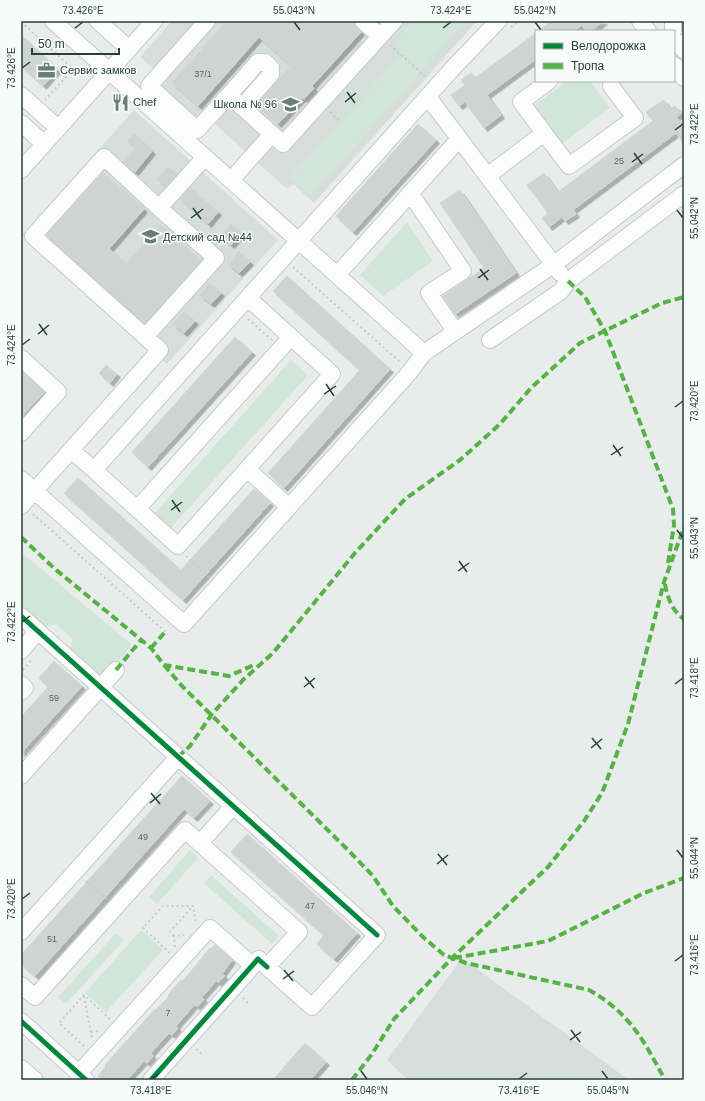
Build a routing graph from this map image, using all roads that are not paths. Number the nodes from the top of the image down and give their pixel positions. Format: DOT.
graph roads {
  1 [pos="53,21"];
  2 [pos="98,21"];
  3 [pos="154,21"];
  4 [pos="207,21"];
  5 [pos="363,21"];
  6 [pos="498,21"];
  7 [pos="640,21"];
  8 [pos="392,22"];
  9 [pos="647,30"];
  10 [pos="380,36"];
  11 [pos="675,40"];
  12 [pos="129,49"];
  13 [pos="684,50"];
  14 [pos="675,66"];
  15 [pos="109,71"];
  16 [pos="684,78"];
  17 [pos="548,82"];
  18 [pos="612,83"];
  19 [pos="433,91"];
  20 [pos="144,92"];
  21 [pos="21,95"];
  22 [pos="229,95"];
  23 [pos="242,107"];
  24 [pos="21,123"];
  25 [pos="58,128"];
  26 [pos="544,133"];
  27 [pos="272,134"];
  28 [pos="459,139"];
  29 [pos="44,144"];
  30 [pos="205,157"];
  31 [pos="684,165"];
  32 [pos="21,170"];
  33 [pos="487,176"];
  34 [pos="231,180"];
  35 [pos="410,193"];
  36 [pos="684,194"];
  37 [pos="159,208"];
  38 [pos="299,241"];
  39 [pos="553,265"];
  40 [pos="337,275"];
  41 [pos="568,280"];
  42 [pos="248,298"];
  43 [pos="455,331"];
  44 [pos="145,337"];
  45 [pos="291,337"];
  46 [pos="490,340"];
  47 [pos="424,353"];
  48 [pos="21,358"];
  49 [pos="21,433"];
  50 [pos="71,450"];
  51 [pos="247,469"];
  52 [pos="94,470"];
  53 [pos="21,479"];
  54 [pos="34,491"];
  55 [pos="22,505"];
  56 [pos="289,507"];
  57 [pos="137,509"];
  58 [pos="21,616"];
  59 [pos="38,631"];
  60 [pos="28,653"];
  61 [pos="116,670"];
  62 [pos="21,684"];
  63 [pos="100,687"];
  64 [pos="21,692"];
  65 [pos="178,757"];
  66 [pos="21,776"];
  67 [pos="233,806"];
  68 [pos="200,843"];
  69 [pos="21,932"];
  70 [pos="260,966"];
  71 [pos="21,985"];
  72 [pos="21,1021"];
  73 [pos="21,1068"];
  74 [pos="82,1077"];
  75 [pos="35,1080"];
  76 [pos="151,1080"];
  1 -- 15 [label="street"];
  2 -- 12 [label="street"];
  3 -- 12 [label="street"];
  4 -- 20 [label="street"];
  5 -- 10 [label="street"];
  6 -- 19 [label="street"];
  7 -- 9 [label="street"];
  8 -- 10 [label="street"];
  10 -- 27 [label="street"];
  11 -- 13 [label="street"];
  12 -- 15 [label="street"];
  14 -- 16 [label="street"];
  15 -- 20 [label="street"];
  15 -- 25 [label="street"];
  17 -- 26 [label="street"];
  18 -- 26 [label="street"];
  19 -- 28 [label="street"];
  19 -- 38 [label="street"];
  20 -- 22 [label="street"];
  20 -- 30 [label="street"];
  21 -- 25 [label="street"];
  22 -- 23 [label="street"];
  22 -- 23 [label="street"];
  23 -- 27 [label="street"];
  24 -- 29 [label="street"];
  25 -- 29 [label="street"];
  26 -- 33 [label="street"];
  27 -- 34 [label="street"];
  28 -- 33 [label="street"];
  28 -- 35 [label="street"];
  29 -- 32 [label="street"];
  30 -- 34 [label="street"];
  30 -- 37 [label="street"];
  31 -- 39 [label="street"];
  33 -- 39 [label="street"];
  34 -- 38 [label="street"];
  35 -- 40 [label="street"];
  35 -- 43 [label="street"];
  36 -- 41 [label="street"];
  37 -- 44 [label="street"];
  37 -- 44 [label="street"];
  38 -- 40 [label="street"];
  38 -- 42 [label="street"];
  39 -- 41 [label="street"];
  39 -- 43 [label="street"];
  40 -- 47 [label="street"];
  41 -- 46 [label="street"];
  42 -- 45 [label="street"];
  42 -- 52 [label="street"];
  43 -- 47 [label="street"];
  44 -- 50 [label="street"];
  45 -- 51 [label="street"];
  45 -- 57 [label="street"];
  47 -- 56 [label="street"];
  48 -- 49 [label="street"];
  50 -- 52 [label="street"];
  50 -- 54 [label="street"];
  51 -- 56 [label="street"];
  51 -- 57 [label="street"];
  52 -- 57 [label="street"];
  53 -- 54 [label="street"];
  54 -- 55 [label="street"];
  54 -- 56 [label="street"];
  58 -- 59 [label="street"];
  59 -- 60 [label="street"];
  59 -- 63 [label="street"];
  61 -- 63 [label="street"];
  62 -- 64 [label="street"];
  63 -- 65 [label="street"];
  63 -- 66 [label="street"];
  65 -- 67 [label="street"];
  65 -- 69 [label="street"];
  67 -- 68 [label="street"];
  67 -- 70 [label="street"];
  68 -- 70 [label="street"];
  68 -- 71 [label="street"];
  70 -- 74 [label="street"];
  70 -- 76 [label="street"];
  72 -- 74 [label="street"];
  73 -- 75 [label="street"];
}
